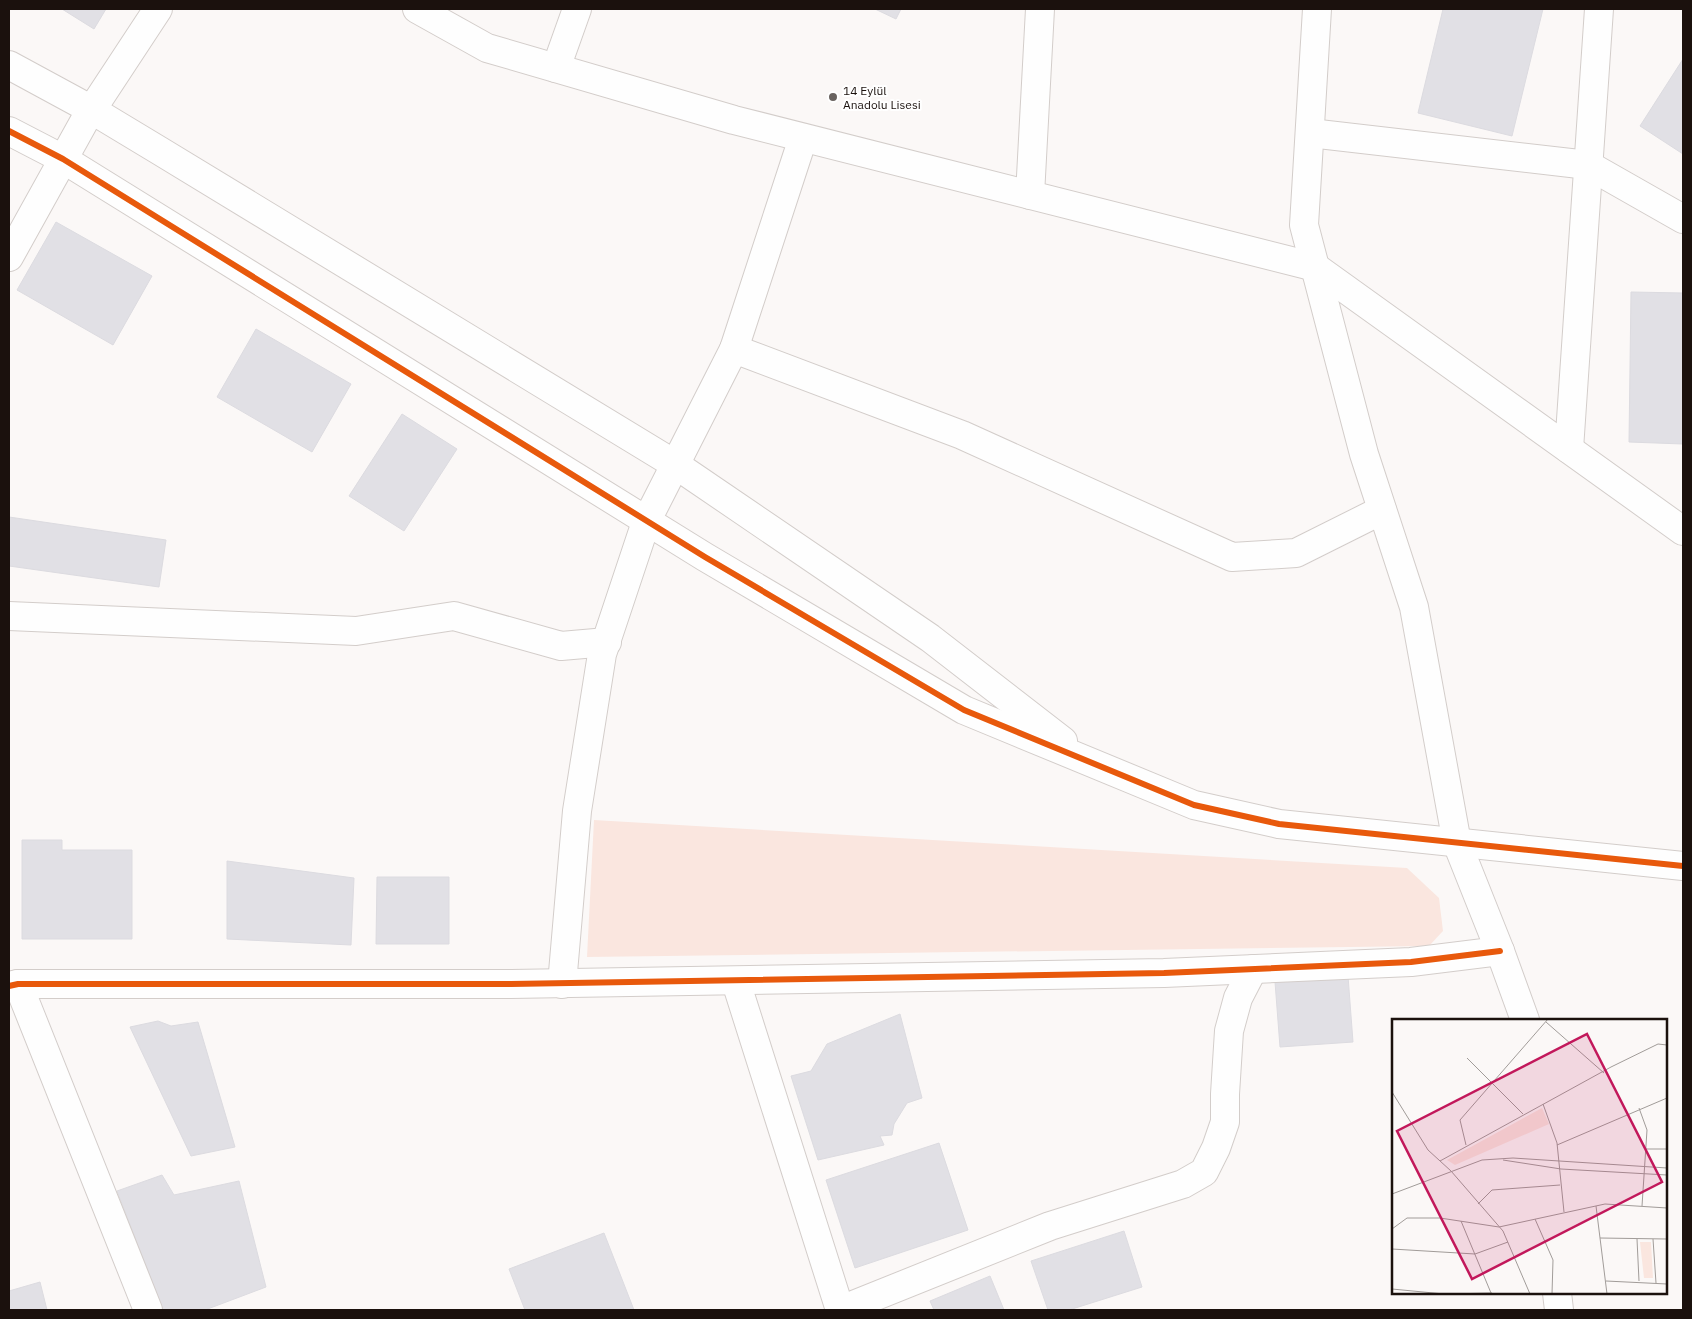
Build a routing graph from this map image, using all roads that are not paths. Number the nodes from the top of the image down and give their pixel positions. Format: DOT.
graph roads {
  1 [pos="158,9"];
  2 [pos="417,9"];
  3 [pos="577,9"];
  4 [pos="1040,9"];
  5 [pos="1317,9"];
  6 [pos="1599,9"];
  7 [pos="9,66"];
  8 [pos="556,68"];
  9 [pos="92,110"];
  10 [pos="9,131"];
  11 [pos="1310,133"];
  12 [pos="803,138"];
  13 [pos="63,159"];
  14 [pos="1588,165"];
  15 [pos="1030,195"];
  16 [pos="1683,219"];
  17 [pos="9,257"];
  18 [pos="1315,268"];
  19 [pos="734,349"];
  20 [pos="1569,449"];
  21 [pos="676,465"];
  22 [pos="1382,510"];
  23 [pos="646,522"];
  24 [pos="1683,531"];
  25 [pos="9,616"];
  26 [pos="606,642"];
  27 [pos="1090,761"];
  28 [pos="1457,843"];
  29 [pos="1683,866"];
  30 [pos="1500,951"];
  31 [pos="1252,969"];
  32 [pos="736,982"];
  33 [pos="562,984"];
  34 [pos="13,985"];
  35 [pos="1525,1019"];
  36 [pos="1557,1294"];
  37 [pos="148,1310"];
  38 [pos="841,1310"];
  39 [pos="1559,1310"];
  1 -- 9 [label="street"];
  2 -- 8 [label="street"];
  3 -- 8 [label="street"];
  4 -- 15 [label="street"];
  5 -- 11 [label="street"];
  6 -- 14 [label="street"];
  7 -- 9 [label="street"];
  8 -- 12 [label="street"];
  9 -- 13 [label="street"];
  9 -- 21 [label="street"];
  10 -- 13 [label="street"];
  11 -- 14 [label="street"];
  11 -- 18 [label="street"];
  12 -- 15 [label="street"];
  12 -- 19 [label="street"];
  13 -- 17 [label="street"];
  13 -- 23 [label="street"];
  14 -- 16 [label="street"];
  14 -- 20 [label="street"];
  15 -- 18 [label="street"];
  18 -- 20 [label="street"];
  18 -- 22 [label="street"];
  19 -- 21 [label="street"];
  19 -- 22 [label="street"];
  20 -- 24 [label="street"];
  21 -- 23 [label="street"];
  21 -- 27 [label="street"];
  22 -- 28 [label="street"];
  23 -- 26 [label="street"];
  23 -- 27 [label="street"];
  25 -- 26 [label="street"];
  26 -- 33 [label="street"];
  27 -- 28 [label="street"];
  28 -- 29 [label="street"];
  28 -- 30 [label="street"];
  30 -- 31 [label="street"];
  30 -- 35 [label="street"];
  31 -- 32 [label="street"];
  31 -- 38 [label="street"];
  32 -- 33 [label="street"];
  32 -- 38 [label="street"];
  33 -- 34 [label="street"];
  34 -- 37 [label="street"];
  36 -- 39 [label="street"];
}
